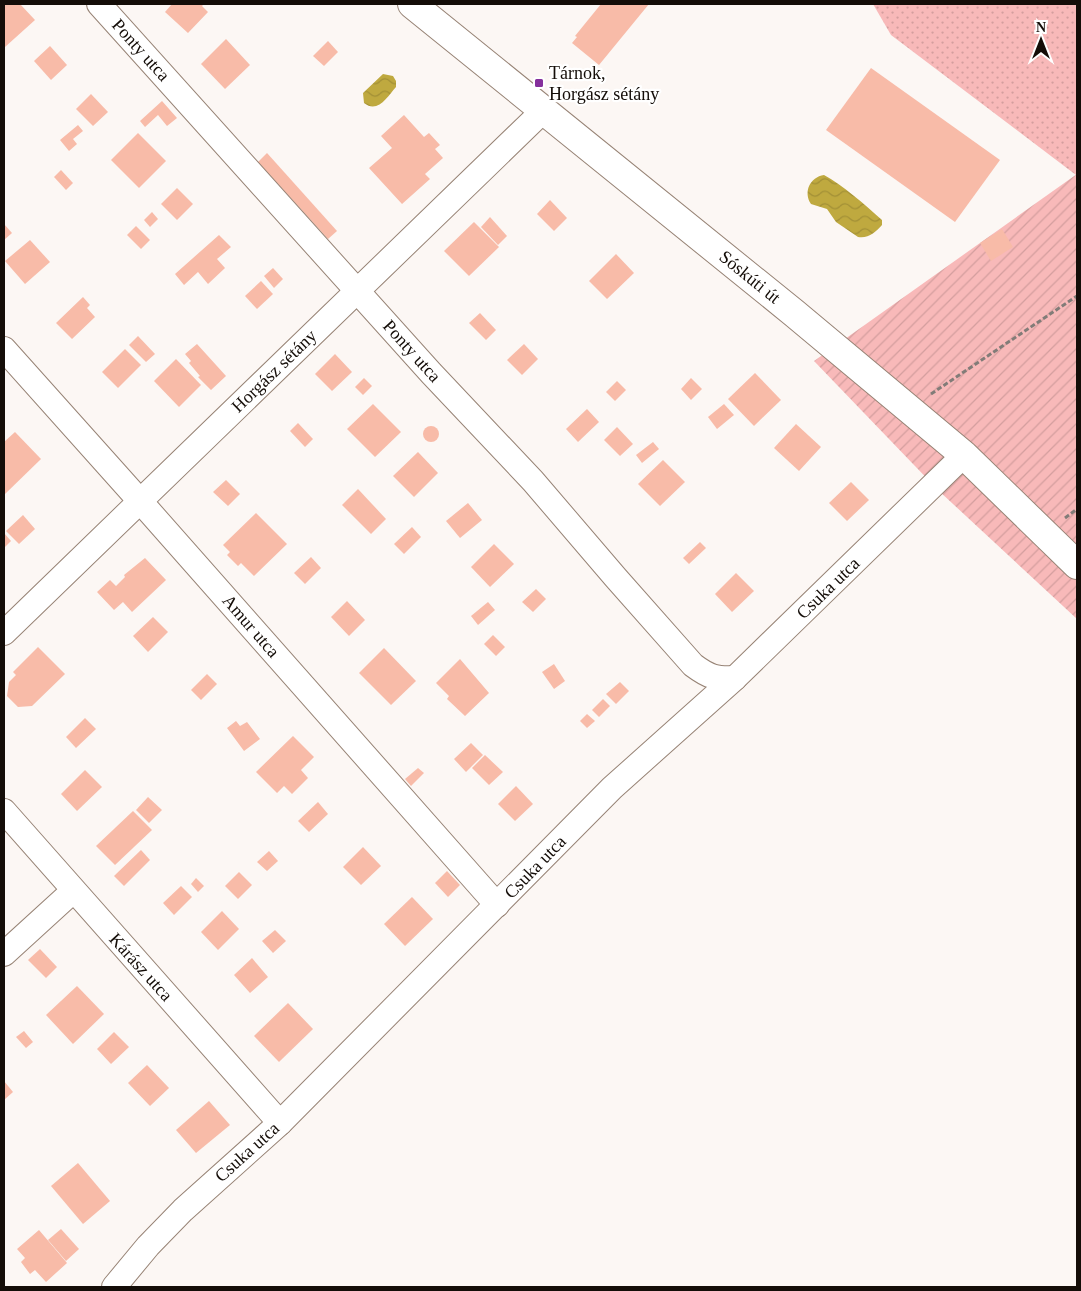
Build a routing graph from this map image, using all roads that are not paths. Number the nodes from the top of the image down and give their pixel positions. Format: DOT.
graph roads {
  1 [pos="99,4"];
  2 [pos="412,4"];
  3 [pos="544,110"];
  4 [pos="357,290"];
  5 [pos="4,349"];
  6 [pos="964,455"];
  7 [pos="140,501"];
  8 [pos="1077,565"];
  9 [pos="4,633"];
  10 [pos="736,678"];
  11 [pos="4,811"];
  12 [pos="73,891"];
  13 [pos="497,905"];
  14 [pos="4,954"];
  15 [pos="280,1123"];
  16 [pos="114,1287"];
  1 -- 4 [label="street, Ponty utca"];
  2 -- 3 [label="main road, Sóskúti út"];
  3 -- 4 [label="street, Horgász sétány"];
  3 -- 6 [label="main road, Sóskúti út"];
  4 -- 7 [label="street, Horgász sétány"];
  4 -- 10 [label="street, Ponty utca"];
  5 -- 7 [label="street, Amur utca"];
  6 -- 8 [label="main road, Sóskúti út"];
  6 -- 10 [label="street, Csuka utca"];
  7 -- 9 [label="street, Horgász sétány"];
  7 -- 13 [label="street, Amur utca"];
  10 -- 13 [label="street, Csuka utca"];
  11 -- 12 [label="street, Kárász utca"];
  12 -- 14 [label="street"];
  12 -- 15 [label="street, Kárász utca"];
  13 -- 15 [label="street, Csuka utca"];
  15 -- 16 [label="street, Csuka utca"];
}
